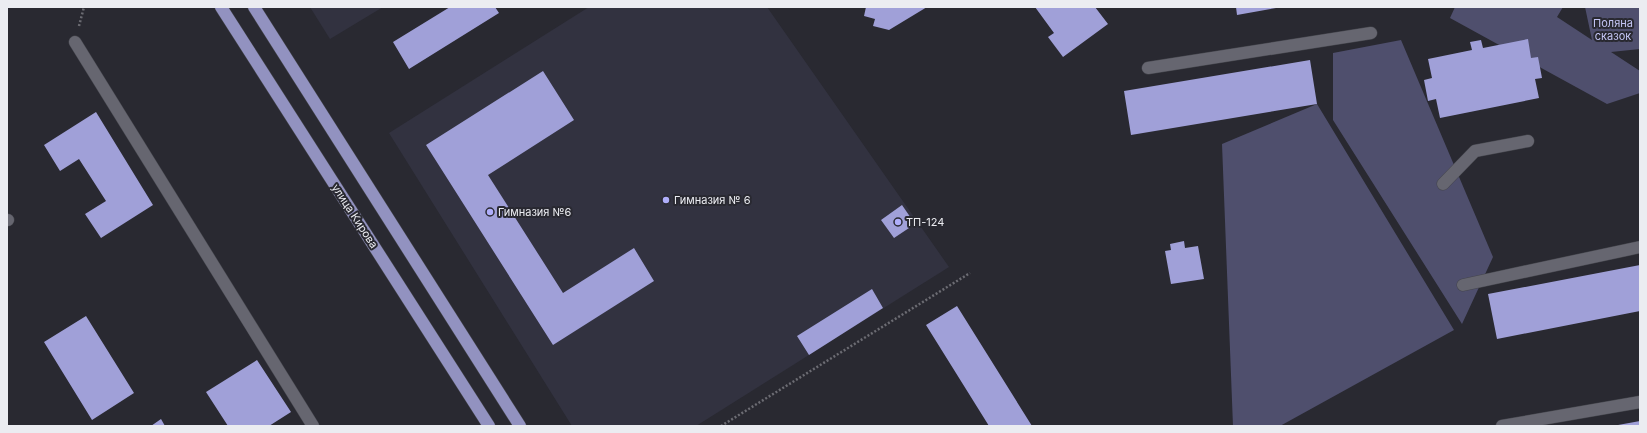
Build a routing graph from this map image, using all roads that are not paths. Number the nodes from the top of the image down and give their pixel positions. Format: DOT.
graph roads {
  1 [pos="221,7"];
  2 [pos="254,7"];
  3 [pos="1371,33"];
  4 [pos="75,42"];
  5 [pos="1148,68"];
  6 [pos="1528,141"];
  7 [pos="1443,184"];
  8 [pos="1640,247"];
  9 [pos="1463,285"];
  10 [pos="1640,402"];
  11 [pos="313,426"];
  12 [pos="489,426"];
  13 [pos="520,426"];
  14 [pos="1502,426"];
  1 -- 12 [label="main road, улица Кирова"];
  2 -- 13 [label="main road"];
  3 -- 5 [label="lane"];
  4 -- 11 [label="lane"];
  6 -- 7 [label="lane"];
  8 -- 9 [label="lane"];
  10 -- 14 [label="lane"];
}
